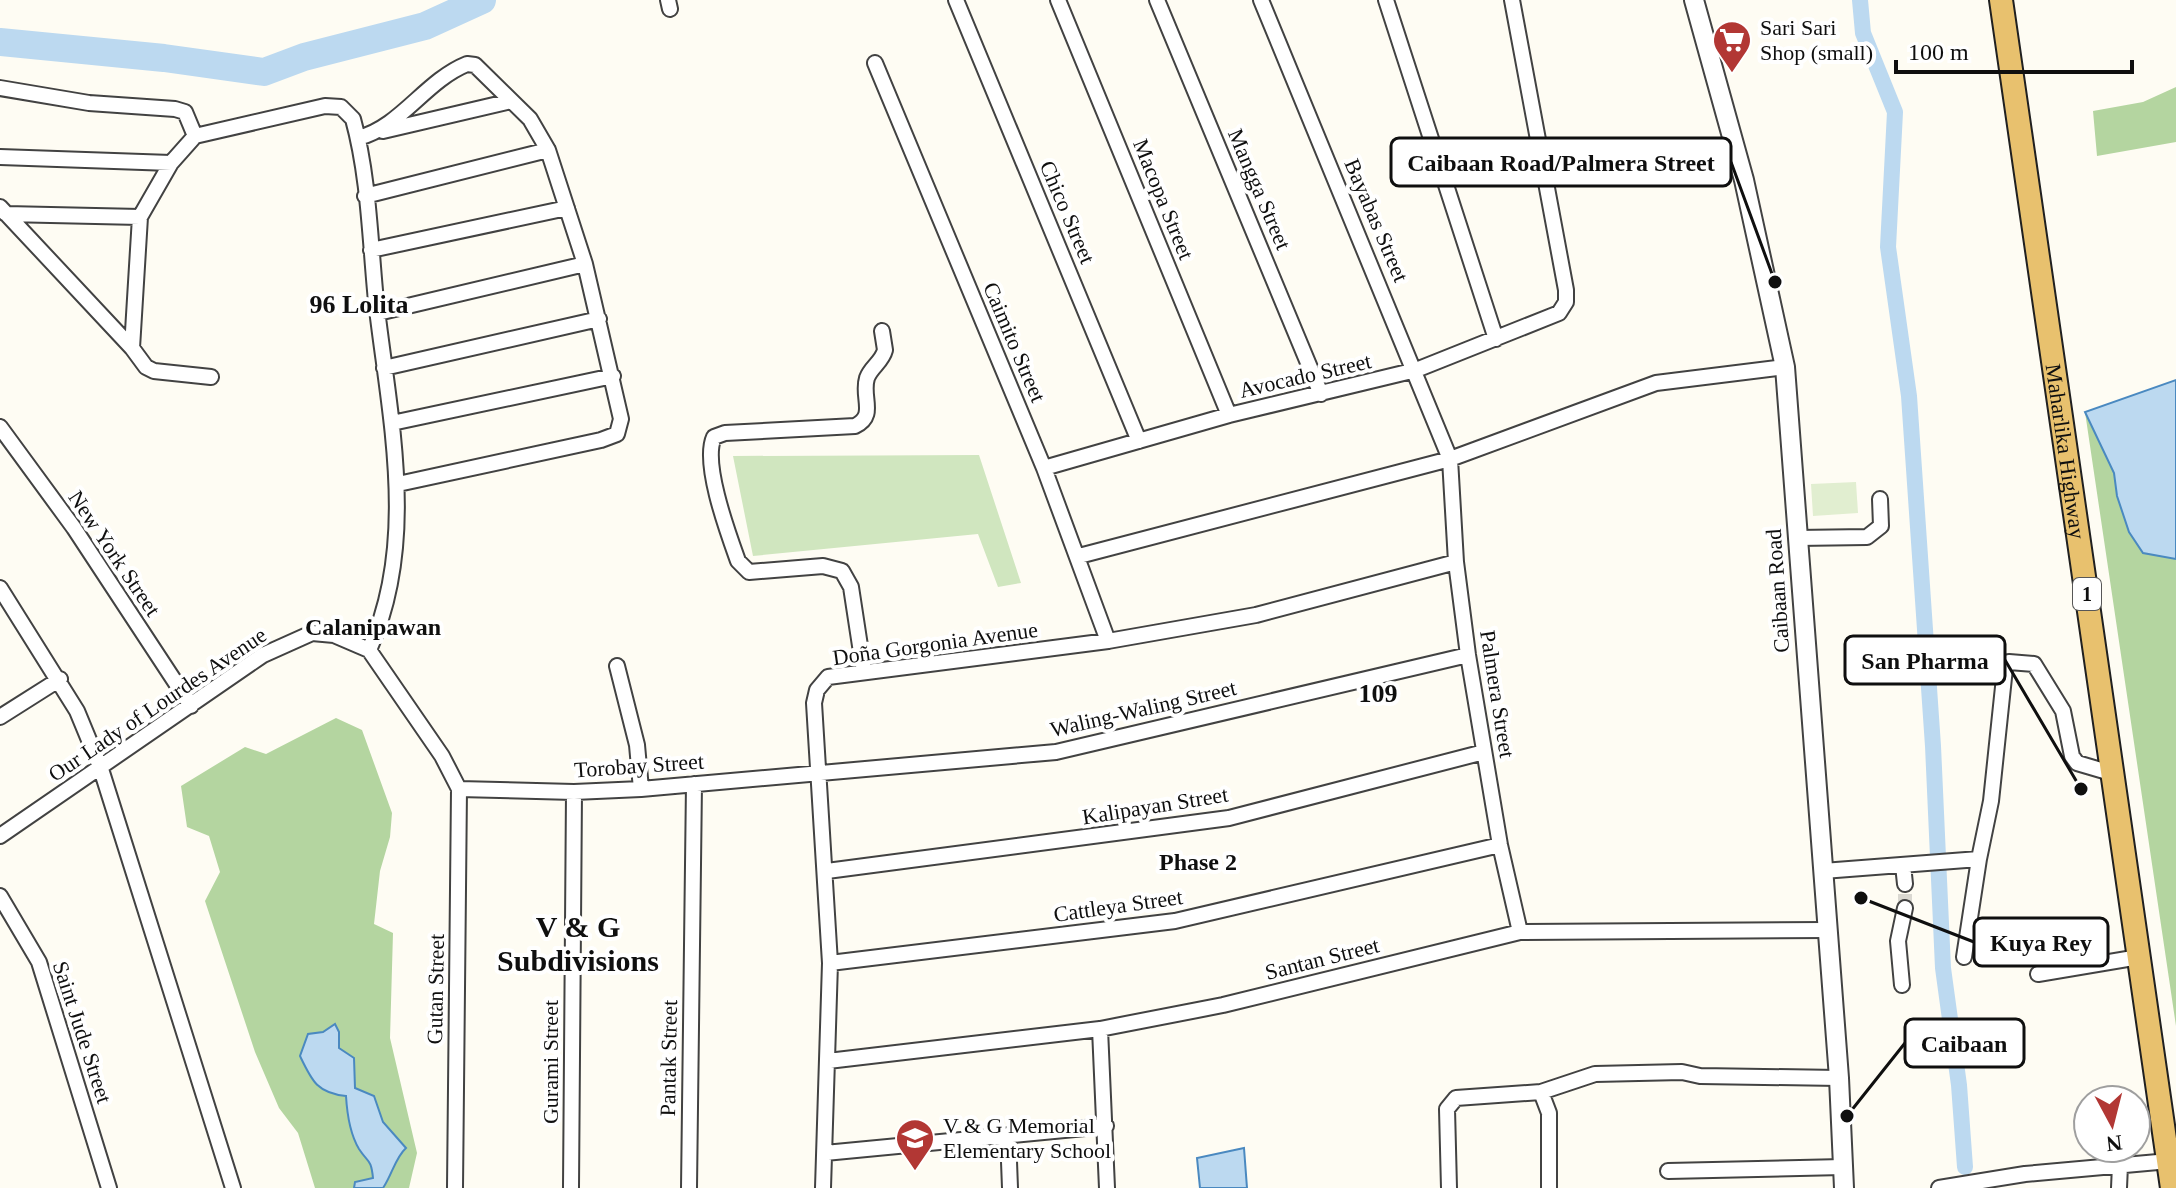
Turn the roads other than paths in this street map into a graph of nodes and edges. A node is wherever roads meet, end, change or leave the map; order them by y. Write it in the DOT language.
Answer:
graph roads {
  1 [pos="956,0"];
  2 [pos="1058,0"];
  3 [pos="1157,0"];
  4 [pos="1261,0"];
  5 [pos="1386,0"];
  6 [pos="1512,0"];
  7 [pos="1694,0"];
  8 [pos="2001,0"];
  9 [pos="875,63"];
  10 [pos="0,88"];
  11 [pos="511,101"];
  12 [pos="380,132"];
  13 [pos="195,136"];
  14 [pos="358,138"];
  15 [pos="548,150"];
  16 [pos="0,157"];
  17 [pos="171,163"];
  18 [pos="365,196"];
  19 [pos="567,208"];
  20 [pos="3,211"];
  21 [pos="140,217"];
  22 [pos="371,250"];
  23 [pos="585,264"];
  24 [pos="378,313"];
  25 [pos="599,319"];
  26 [pos="882,331"];
  27 [pos="1496,339"];
  28 [pos="132,348"];
  29 [pos="1785,367"];
  30 [pos="384,368"];
  31 [pos="1416,370"];
  32 [pos="613,376"];
  33 [pos="211,377"];
  34 [pos="1321,394"];
  35 [pos="1229,415"];
  36 [pos="392,423"];
  37 [pos="0,427"];
  38 [pos="1139,441"];
  39 [pos="1450,459"];
  40 [pos="1044,468"];
  41 [pos="398,484"];
  42 [pos="1880,499"];
  43 [pos="1797,538"];
  44 [pos="1079,556"];
  45 [pos="1456,562"];
  46 [pos="0,588"];
  47 [pos="1108,641"];
  48 [pos="369,650"];
  49 [pos="1468,655"];
  50 [pos="617,666"];
  51 [pos="864,672"];
  52 [pos="60,679"];
  53 [pos="191,706"];
  54 [pos="0,717"];
  55 [pos="1484,752"];
  56 [pos="101,769"];
  57 [pos="821,772"];
  58 [pos="2111,773"];
  59 [pos="694,784"];
  60 [pos="459,789"];
  61 [pos="641,789"];
  62 [pos="574,792"];
  63 [pos="0,836"];
  64 [pos="1500,845"];
  65 [pos="1979,859"];
  66 [pos="1903,865"];
  67 [pos="827,871"];
  68 [pos="1823,871"];
  69 [pos="1905,884"];
  70 [pos="0,896"];
  71 [pos="1905,908"];
  72 [pos="1827,930"];
  73 [pos="1520,932"];
  74 [pos="1964,957"];
  75 [pos="2139,957"];
  76 [pos="830,963"];
  77 [pos="2038,974"];
  78 [pos="1902,985"];
  79 [pos="1100,1029"];
  80 [pos="828,1061"];
  81 [pos="1839,1078"];
  82 [pos="1541,1092"];
  83 [pos="2168,1099"];
  84 [pos="1106,1126"];
  85 [pos="1008,1135"];
  86 [pos="825,1153"];
  87 [pos="2120,1165"];
  88 [pos="1843,1167"];
  89 [pos="1668,1171"];
  90 [pos="2172,1177"];
  91 [pos="109,1188"];
  92 [pos="233,1188"];
  93 [pos="455,1188"];
  94 [pos="571,1188"];
  95 [pos="689,1188"];
  96 [pos="823,1188"];
  97 [pos="1010,1188"];
  98 [pos="1107,1188"];
  99 [pos="1449,1188"];
  100 [pos="1549,1188"];
  101 [pos="1844,1188"];
  102 [pos="1939,1188"];
  103 [pos="2119,1188"];
  1 -- 38 [label="street, Chico Street"];
  2 -- 35 [label="street, Macopa Street"];
  3 -- 34 [label="street, Mangga Street"];
  4 -- 31 [label="street, Bayabas Street"];
  5 -- 27 [label="street"];
  6 -- 27 [label="street, Avocado Street"];
  7 -- 29 [label="street, Caibaan Road"];
  8 -- 58 [label="highway, Maharlika Highway / 1"];
  9 -- 40 [label="street, Caimito Street"];
  10 -- 13 [label="street"];
  11 -- 12 [label="street"];
  11 -- 12 [label="street"];
  11 -- 15 [label="street"];
  12 -- 14 [label="street"];
  13 -- 14 [label="street"];
  13 -- 17 [label="street"];
  14 -- 18 [label="street"];
  15 -- 18 [label="street"];
  15 -- 19 [label="street"];
  16 -- 17 [label="street"];
  17 -- 21 [label="street"];
  18 -- 22 [label="street"];
  19 -- 22 [label="street"];
  19 -- 23 [label="street"];
  20 -- 21 [label="street"];
  20 -- 28 [label="street"];
  21 -- 28 [label="street"];
  22 -- 24 [label="street"];
  23 -- 24 [label="street"];
  23 -- 25 [label="street"];
  24 -- 30 [label="street"];
  25 -- 30 [label="street"];
  25 -- 32 [label="street"];
  26 -- 51 [label="street"];
  27 -- 31 [label="street, Avocado Street"];
  28 -- 33 [label="street"];
  29 -- 39 [label="street"];
  29 -- 43 [label="street, Caibaan Road"];
  30 -- 36 [label="street"];
  31 -- 34 [label="street, Avocado Street"];
  31 -- 39 [label="street, Bayabas Street"];
  32 -- 36 [label="street"];
  32 -- 41 [label="street"];
  34 -- 35 [label="street, Avocado Street"];
  35 -- 38 [label="street, Avocado Street"];
  36 -- 41 [label="street"];
  37 -- 53 [label="street, New York Street"];
  38 -- 40 [label="street, Avocado Street"];
  39 -- 44 [label="street"];
  39 -- 45 [label="street, Palmera Street"];
  40 -- 44 [label="street, Caimito Street"];
  41 -- 48 [label="street"];
  42 -- 43 [label="street"];
  43 -- 68 [label="street, Caibaan Road"];
  44 -- 47 [label="street, Caimito Street"];
  45 -- 47 [label="street, Doña Gorgonia Avenue"];
  45 -- 49 [label="street, Palmera Street"];
  46 -- 52 [label="street"];
  47 -- 51 [label="street, Doña Gorgonia Avenue"];
  48 -- 53 [label="street, Our Lady of Lourdes Avenue"];
  48 -- 60 [label="street"];
  49 -- 55 [label="street, Palmera Street"];
  49 -- 57 [label="street, Waling-Waling Street"];
  50 -- 61 [label="street"];
  51 -- 57 [label="street, Doña Gorgonia Avenue"];
  52 -- 54 [label="street"];
  52 -- 56 [label="street"];
  53 -- 56 [label="street, Our Lady of Lourdes Avenue"];
  55 -- 64 [label="street, Palmera Street"];
  55 -- 67 [label="street, Kalipayan Street"];
  56 -- 63 [label="street, Our Lady of Lourdes Avenue"];
  56 -- 92 [label="street"];
  57 -- 59 [label="street, Torobay Street"];
  57 -- 67 [label="street, Doña Gorgonia Avenue"];
  58 -- 65 [label="street"];
  58 -- 75 [label="highway, Maharlika Highway / 1"];
  59 -- 61 [label="street, Torobay Street"];
  59 -- 95 [label="street, Pantak Street"];
  60 -- 62 [label="street, Torobay Street"];
  60 -- 93 [label="street, Gutan Street"];
  61 -- 62 [label="street, Torobay Street"];
  62 -- 94 [label="street, Gurami Street"];
  64 -- 73 [label="street, Palmera Street"];
  64 -- 76 [label="street, Cattleya Street"];
  65 -- 66 [label="street"];
  65 -- 74 [label="street"];
  66 -- 68 [label="street"];
  66 -- 69 [label="street"];
  67 -- 76 [label="street, Doña Gorgonia Avenue"];
  68 -- 72 [label="street, Caibaan Road"];
  70 -- 91 [label="street, Saint Jude Street"];
  71 -- 78 [label="street"];
  72 -- 73 [label="street, Santan Street"];
  72 -- 81 [label="street, Caibaan Road"];
  73 -- 79 [label="street, Santan Street"];
  75 -- 77 [label="street"];
  75 -- 83 [label="highway, Maharlika Highway / 1"];
  76 -- 80 [label="street, Doña Gorgonia Avenue"];
  79 -- 80 [label="street, Santan Street"];
  79 -- 84 [label="street"];
  80 -- 86 [label="street, Doña Gorgonia Avenue"];
  81 -- 82 [label="street"];
  81 -- 88 [label="street, Caibaan Road"];
  82 -- 99 [label="street"];
  82 -- 100 [label="street"];
  83 -- 90 [label="highway, Maharlika Highway / 1"];
  84 -- 85 [label="street"];
  84 -- 98 [label="street"];
  85 -- 86 [label="street"];
  85 -- 97 [label="street"];
  86 -- 96 [label="street, Doña Gorgonia Avenue"];
  87 -- 90 [label="street"];
  87 -- 102 [label="street"];
  87 -- 103 [label="street"];
  88 -- 89 [label="street"];
  88 -- 101 [label="street, Caibaan Road"];
}
